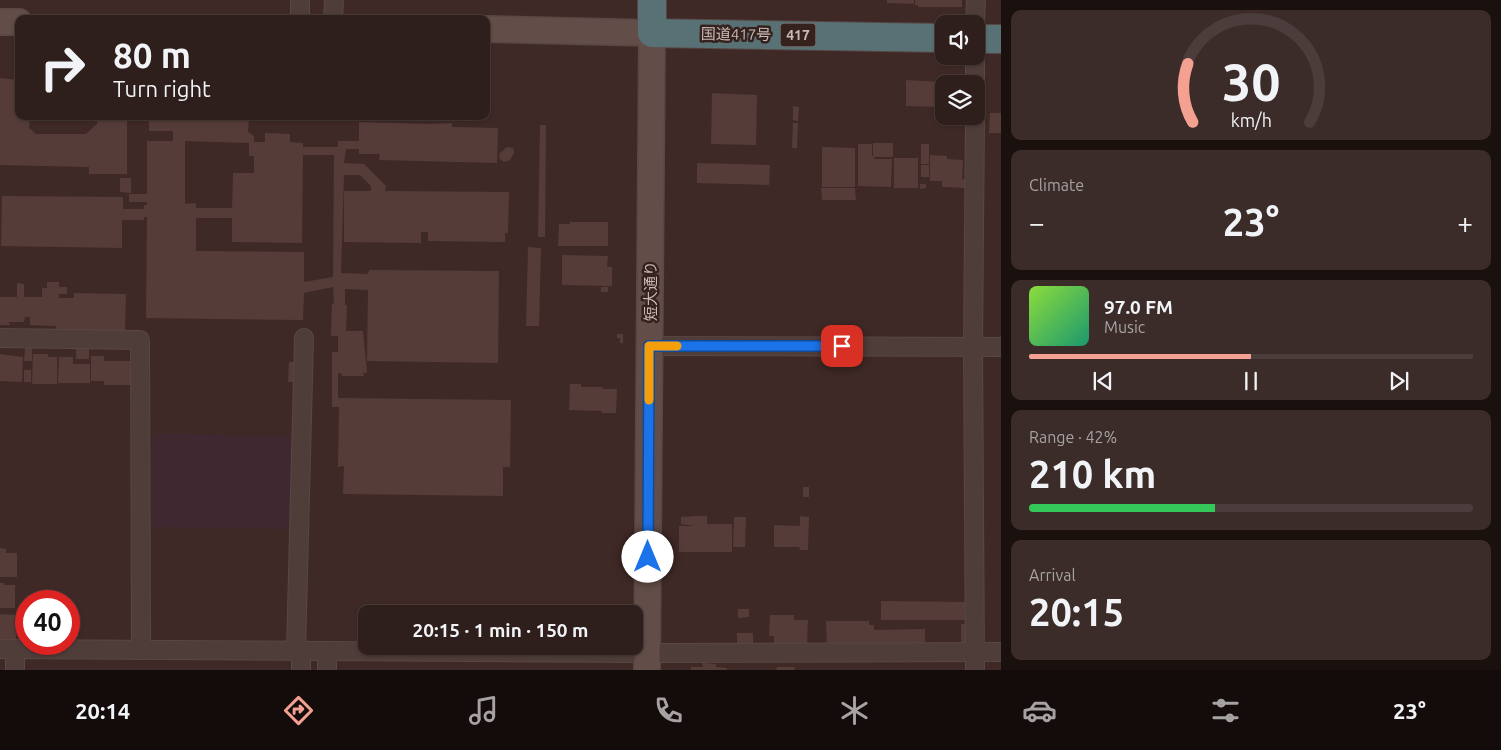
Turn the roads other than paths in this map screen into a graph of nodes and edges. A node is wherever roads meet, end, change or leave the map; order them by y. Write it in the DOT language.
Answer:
graph roads {
  1 [pos="300,0"];
  2 [pos="334,0"];
  3 [pos="652,0"];
  4 [pos="976,0"];
  5 [pos="300,15"];
  6 [pos="333,15"];
  7 [pos="975,15"];
  8 [pos="0,22"];
  9 [pos="15,22"];
  10 [pos="490,29"];
  11 [pos="652,33"];
  12 [pos="935,38"];
  13 [pos="985,39"];
  14 [pos="1001,39"];
  15 [pos="975,125"];
  16 [pos="0,338"];
  17 [pos="304,338"];
  18 [pos="649,346"];
  19 [pos="973,347"];
  20 [pos="1001,347"];
  21 [pos="8,649"];
  22 [pos="141,650"];
  23 [pos="310,651"];
  24 [pos="1001,652"];
  25 [pos="975,661"];
  26 [pos="647,662"];
  27 [pos="15,670"];
  28 [pos="301,670"];
  29 [pos="327,670"];
  1 -- 5 [label="street"];
  2 -- 6 [label="street"];
  3 -- 11 [label="highway"];
  4 -- 7 [label="street"];
  8 -- 9 [label="street"];
  10 -- 11 [label="street"];
  11 -- 12 [label="highway, 国道417号 / 417"];
  11 -- 18 [label="street, 短大通り"];
  13 -- 14 [label="highway"];
  15 -- 19 [label="street"];
  16 -- 22 [label="street"];
  17 -- 23 [label="street"];
  18 -- 19 [label="street"];
  18 -- 26 [label="street, 短大通り"];
  19 -- 20 [label="street"];
  19 -- 25 [label="street"];
  21 -- 22 [label="street"];
  21 -- 27 [label="street"];
  22 -- 23 [label="street"];
  23 -- 26 [label="street"];
  23 -- 28 [label="street"];
  23 -- 29 [label="street"];
  24 -- 25 [label="street"];
  25 -- 26 [label="street"];
}
